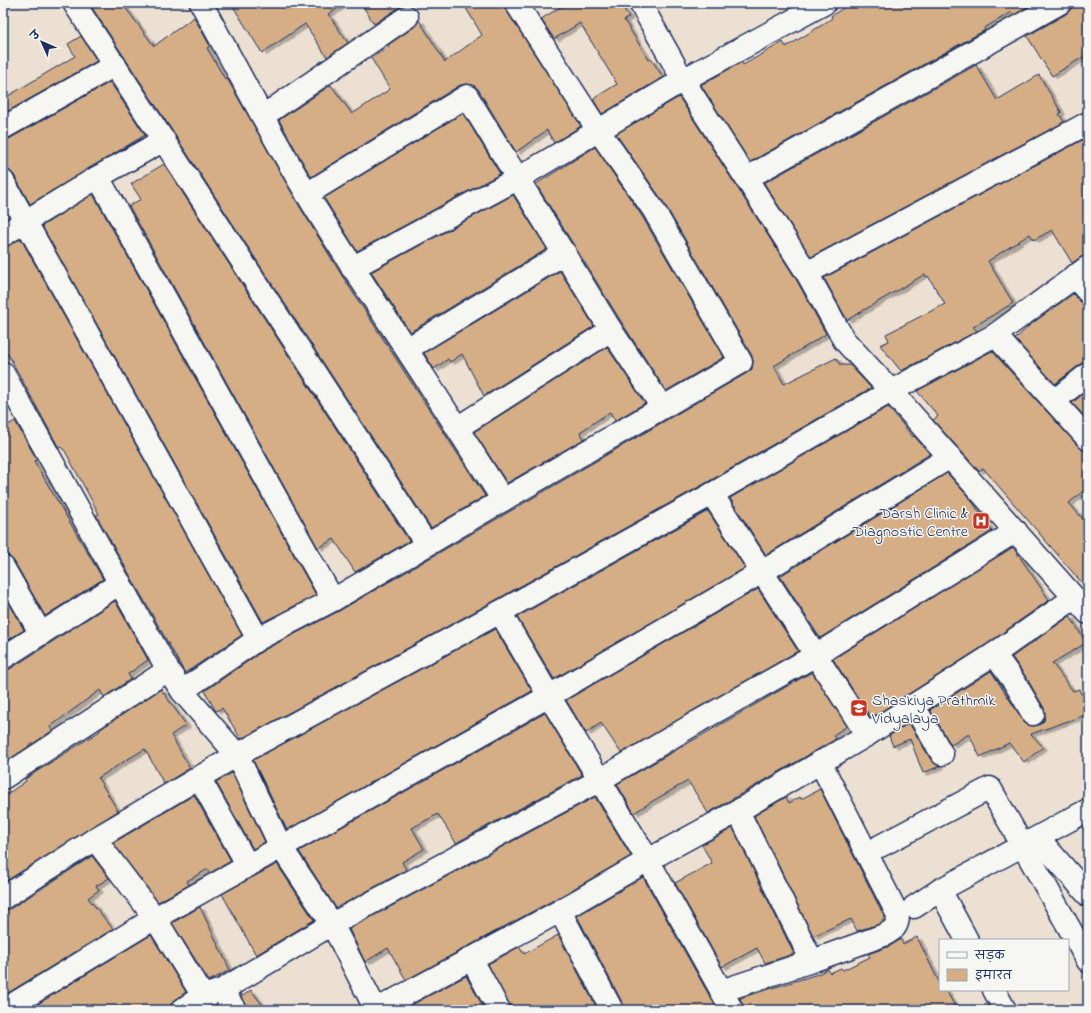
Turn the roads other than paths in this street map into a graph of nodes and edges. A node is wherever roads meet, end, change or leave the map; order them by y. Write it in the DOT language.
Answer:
graph roads {
  1 [pos="74,3"];
  2 [pos="201,3"];
  3 [pos="516,3"];
  4 [pos="640,3"];
  5 [pos="1060,3"];
  6 [pos="814,6"];
  7 [pos="407,16"];
  8 [pos="114,65"];
  9 [pos="684,80"];
  10 [pos="263,116"];
  11 [pos="1088,123"];
  12 [pos="3,128"];
  13 [pos="598,130"];
  14 [pos="164,140"];
  15 [pos="98,177"];
  16 [pos="747,178"];
  17 [pos="517,179"];
  18 [pos="3,181"];
  19 [pos="307,194"];
  20 [pos="25,221"];
  21 [pos="3,235"];
  22 [pos="565,253"];
  23 [pos="352,268"];
  24 [pos="807,273"];
  25 [pos="1083,278"];
  26 [pos="611,330"];
  27 [pos="995,335"];
  28 [pos="407,349"];
  29 [pos="3,373"];
  30 [pos="1088,374"];
  31 [pos="891,391"];
  32 [pos="1054,401"];
  33 [pos="662,407"];
  34 [pos="457,428"];
  35 [pos="1088,439"];
  36 [pos="950,458"];
  37 [pos="712,494"];
  38 [pos="503,500"];
  39 [pos="1016,531"];
  40 [pos="427,545"];
  41 [pos="3,567"];
  42 [pos="762,572"];
  43 [pos="120,583"];
  44 [pos="333,600"];
  45 [pos="1081,606"];
  46 [pos="500,612"];
  47 [pos="40,634"];
  48 [pos="258,639"];
  49 [pos="994,654"];
  50 [pos="816,655"];
  51 [pos="3,658"];
  52 [pos="168,670"];
  53 [pos="182,691"];
  54 [pos="549,696"];
  55 [pos="913,705"];
  56 [pos="1033,714"];
  57 [pos="867,735"];
  58 [pos="237,754"];
  59 [pos="942,754"];
  60 [pos="820,762"];
  61 [pos="199,777"];
  62 [pos="3,778"];
  63 [pos="600,780"];
  64 [pos="1088,810"];
  65 [pos="738,811"];
  66 [pos="95,839"];
  67 [pos="1030,842"];
  68 [pos="880,846"];
  69 [pos="282,847"];
  70 [pos="648,860"];
  71 [pos="248,866"];
  72 [pos="940,890"];
  73 [pos="1088,895"];
  74 [pos="3,898"];
  75 [pos="914,907"];
  76 [pos="560,911"];
  77 [pos="155,918"];
  78 [pos="332,924"];
  79 [pos="966,939"];
  80 [pos="471,958"];
  81 [pos="812,961"];
  82 [pos="1088,961"];
  83 [pos="721,991"];
  84 [pos="995,991"];
  85 [pos="212,993"];
  86 [pos="4,1010"];
  87 [pos="182,1010"];
  88 [pos="235,1010"];
  89 [pos="376,1010"];
  90 [pos="499,1010"];
  91 [pos="612,1010"];
  92 [pos="732,1010"];
  93 [pos="1005,1010"];
  1 -- 8 [label="street"];
  2 -- 10 [label="street"];
  3 -- 13 [label="street"];
  4 -- 9 [label="street"];
  5 -- 16 [label="street"];
  6 -- 9 [label="street"];
  7 -- 10 [label="street"];
  8 -- 12 [label="street"];
  8 -- 14 [label="street"];
  9 -- 13 [label="street"];
  9 -- 16 [label="street"];
  10 -- 19 [label="street"];
  11 -- 24 [label="street"];
  13 -- 17 [label="street"];
  13 -- 33 [label="street"];
  14 -- 15 [label="street"];
  14 -- 40 [label="street"];
  15 -- 20 [label="street"];
  15 -- 44 [label="street"];
  16 -- 24 [label="street"];
  17 -- 19 [label="street"];
  17 -- 22 [label="street"];
  17 -- 23 [label="street"];
  18 -- 20 [label="street"];
  19 -- 23 [label="street"];
  20 -- 21 [label="street"];
  20 -- 48 [label="street"];
  22 -- 26 [label="street"];
  22 -- 28 [label="street"];
  23 -- 28 [label="street"];
  24 -- 31 [label="street"];
  25 -- 27 [label="street"];
  26 -- 33 [label="street"];
  26 -- 34 [label="street"];
  27 -- 31 [label="street"];
  27 -- 32 [label="street"];
  28 -- 34 [label="street"];
  29 -- 43 [label="street"];
  30 -- 32 [label="street"];
  31 -- 36 [label="street"];
  31 -- 37 [label="street"];
  32 -- 35 [label="street"];
  33 -- 38 [label="street"];
  34 -- 38 [label="street"];
  36 -- 39 [label="street"];
  36 -- 42 [label="street"];
  37 -- 42 [label="street"];
  37 -- 46 [label="street"];
  38 -- 40 [label="street"];
  39 -- 45 [label="street"];
  39 -- 50 [label="street"];
  40 -- 44 [label="street"];
  41 -- 47 [label="street"];
  42 -- 50 [label="street"];
  42 -- 54 [label="street"];
  43 -- 47 [label="street"];
  43 -- 52 [label="street"];
  44 -- 48 [label="street"];
  45 -- 49 [label="street"];
  46 -- 54 [label="street"];
  46 -- 58 [label="street"];
  47 -- 51 [label="street"];
  48 -- 53 [label="street"];
  49 -- 55 [label="street"];
  49 -- 56 [label="street"];
  50 -- 57 [label="street"];
  50 -- 63 [label="street"];
  52 -- 53 [label="street"];
  52 -- 62 [label="street"];
  53 -- 58 [label="street"];
  54 -- 63 [label="street"];
  54 -- 69 [label="street"];
  55 -- 57 [label="street"];
  55 -- 59 [label="street"];
  57 -- 60 [label="street"];
  58 -- 61 [label="street"];
  58 -- 69 [label="street"];
  60 -- 65 [label="street"];
  60 -- 81 [label="street"];
  61 -- 66 [label="street"];
  61 -- 71 [label="street"];
  63 -- 70 [label="street"];
  63 -- 78 [label="street"];
  64 -- 67 [label="street"];
  65 -- 70 [label="street"];
  65 -- 81 [label="street"];
  66 -- 74 [label="street"];
  66 -- 77 [label="street"];
  67 -- 68 [label="street"];
  67 -- 72 [label="street"];
  67 -- 73 [label="street"];
  67 -- 82 [label="street"];
  69 -- 71 [label="street"];
  69 -- 78 [label="street"];
  70 -- 76 [label="street"];
  70 -- 83 [label="street"];
  71 -- 77 [label="street"];
  72 -- 75 [label="street"];
  72 -- 79 [label="street"];
  76 -- 80 [label="street"];
  76 -- 91 [label="street"];
  77 -- 85 [label="street"];
  77 -- 86 [label="street"];
  78 -- 85 [label="street"];
  78 -- 89 [label="street"];
  80 -- 89 [label="street"];
  80 -- 90 [label="street"];
  81 -- 83 [label="street"];
  83 -- 92 [label="street"];
  84 -- 93 [label="street"];
  85 -- 87 [label="street"];
  85 -- 88 [label="street"];
}
